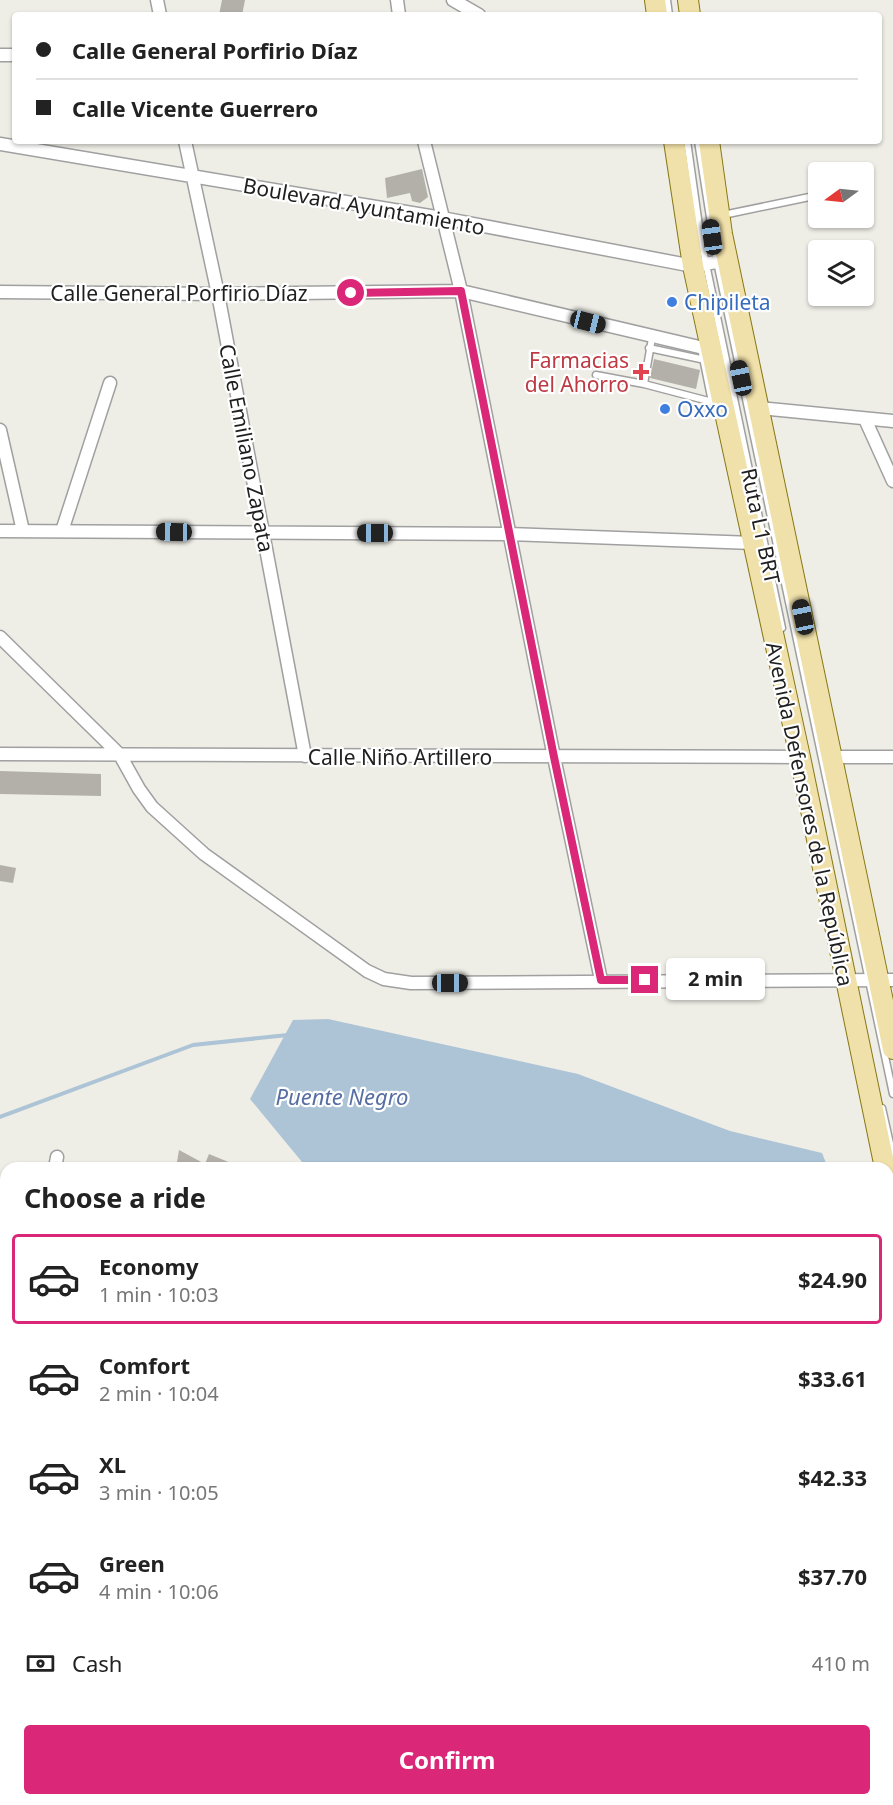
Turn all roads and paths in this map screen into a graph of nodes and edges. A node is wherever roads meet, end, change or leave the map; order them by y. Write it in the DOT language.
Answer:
graph roads {
  1 [pos="457,1"];
  2 [pos="474,12"];
  3 [pos="0,144"];
  4 [pos="187,144"];
  5 [pos="425,144"];
  6 [pos="675,144"];
  7 [pos="688,144"];
  8 [pos="698,144"];
  9 [pos="709,144"];
  10 [pos="193,176"];
  11 [pos="808,197"];
  12 [pos="719,216"];
  13 [pos="442,218"];
  14 [pos="711,263"];
  15 [pos="461,291"];
  16 [pos="0,292"];
  17 [pos="218,294"];
  18 [pos="651,343"];
  19 [pos="707,355"];
  20 [pos="596,375"];
  21 [pos="110,383"];
  22 [pos="644,384"];
  23 [pos="718,403"];
  24 [pos="759,408"];
  25 [pos="865,419"];
  26 [pos="893,421"];
  27 [pos="0,430"];
  28 [pos="893,482"];
  29 [pos="0,531"];
  30 [pos="23,531"];
  31 [pos="62,531"];
  32 [pos="263,533"];
  33 [pos="508,534"];
  34 [pos="753,543"];
  35 [pos="0,637"];
  36 [pos="784,640"];
  37 [pos="0,754"];
  38 [pos="120,755"];
  39 [pos="305,756"];
  40 [pos="554,757"];
  41 [pos="800,757"];
  42 [pos="832,757"];
  43 [pos="893,757"];
  44 [pos="601,980"];
  45 [pos="864,980"];
  46 [pos="893,1049"];
  47 [pos="893,1094"];
  48 [pos="881,1102"];
  49 [pos="893,1157"];
  50 [pos="884,1162"];
  1 -- 2 [label="street"];
  3 -- 10 [label="street, Boulevard Ayuntamiento"];
  4 -- 10 [label="street, Calle Emiliano Zapata"];
  5 -- 13 [label="street"];
  6 -- 14 [label="main road, Avenida Defensores de la República"];
  7 -- 14 [label="lane, Ruta L1 BRT"];
  8 -- 14 [label="lane, Ruta L1 BRT"];
  9 -- 12 [label="main road, Avenida Defensores de la República"];
  10 -- 13 [label="street, Boulevard Ayuntamiento"];
  10 -- 17 [label="street, Calle Emiliano Zapata"];
  11 -- 12 [label="lane"];
  12 -- 14 [label="main road, Avenida Defensores de la República"];
  13 -- 14 [label="street, Boulevard Ayuntamiento"];
  13 -- 15 [label="street"];
  14 -- 19 [label="main road, Avenida Defensores de la República"];
  14 -- 24 [label="main road, Avenida Defensores de la República"];
  14 -- 36 [label="lane, Ruta L1 BRT"];
  14 -- 45 [label="lane, Ruta L1 BRT"];
  15 -- 17 [label="street, Calle General Porfirio Díaz"];
  15 -- 18 [label="street, Calle General Porfirio Díaz"];
  15 -- 33 [label="street"];
  16 -- 17 [label="street, Calle General Porfirio Díaz"];
  17 -- 32 [label="street, Calle Emiliano Zapata"];
  18 -- 19 [label="street, Calle General Porfirio Díaz"];
  18 -- 22 [label="lane"];
  19 -- 23 [label="main road, Avenida Defensores de la República"];
  20 -- 22 [label="lane"];
  21 -- 31 [label="street"];
  22 -- 23 [label="lane"];
  23 -- 34 [label="main road, Avenida Defensores de la República"];
  24 -- 25 [label="street"];
  24 -- 42 [label="main road, Avenida Defensores de la República"];
  25 -- 26 [label="street"];
  25 -- 28 [label="street"];
  27 -- 30 [label="street"];
  29 -- 30 [label="street"];
  30 -- 31 [label="street"];
  31 -- 32 [label="street"];
  32 -- 33 [label="street"];
  32 -- 39 [label="street, Calle Emiliano Zapata"];
  33 -- 34 [label="street"];
  33 -- 40 [label="street"];
  34 -- 41 [label="main road, Avenida Defensores de la República"];
  35 -- 38 [label="street"];
  37 -- 38 [label="street, Calle Niño Artillero"];
  38 -- 39 [label="street, Calle Niño Artillero"];
  38 -- 44 [label="street"];
  39 -- 40 [label="street, Calle Niño Artillero"];
  40 -- 41 [label="street, Calle Niño Artillero"];
  40 -- 44 [label="street"];
  41 -- 45 [label="main road, Avenida Defensores de la República"];
  42 -- 43 [label="street"];
  42 -- 45 [label="main road, Avenida Defensores de la República"];
  44 -- 45 [label="street"];
  45 -- 46 [label="main road, Avenida Defensores de la República"];
  45 -- 47 [label="lane, Ruta L1 BRT"];
  45 -- 50 [label="main road, Avenida Defensores de la República"];
  48 -- 49 [label="lane"];
}
